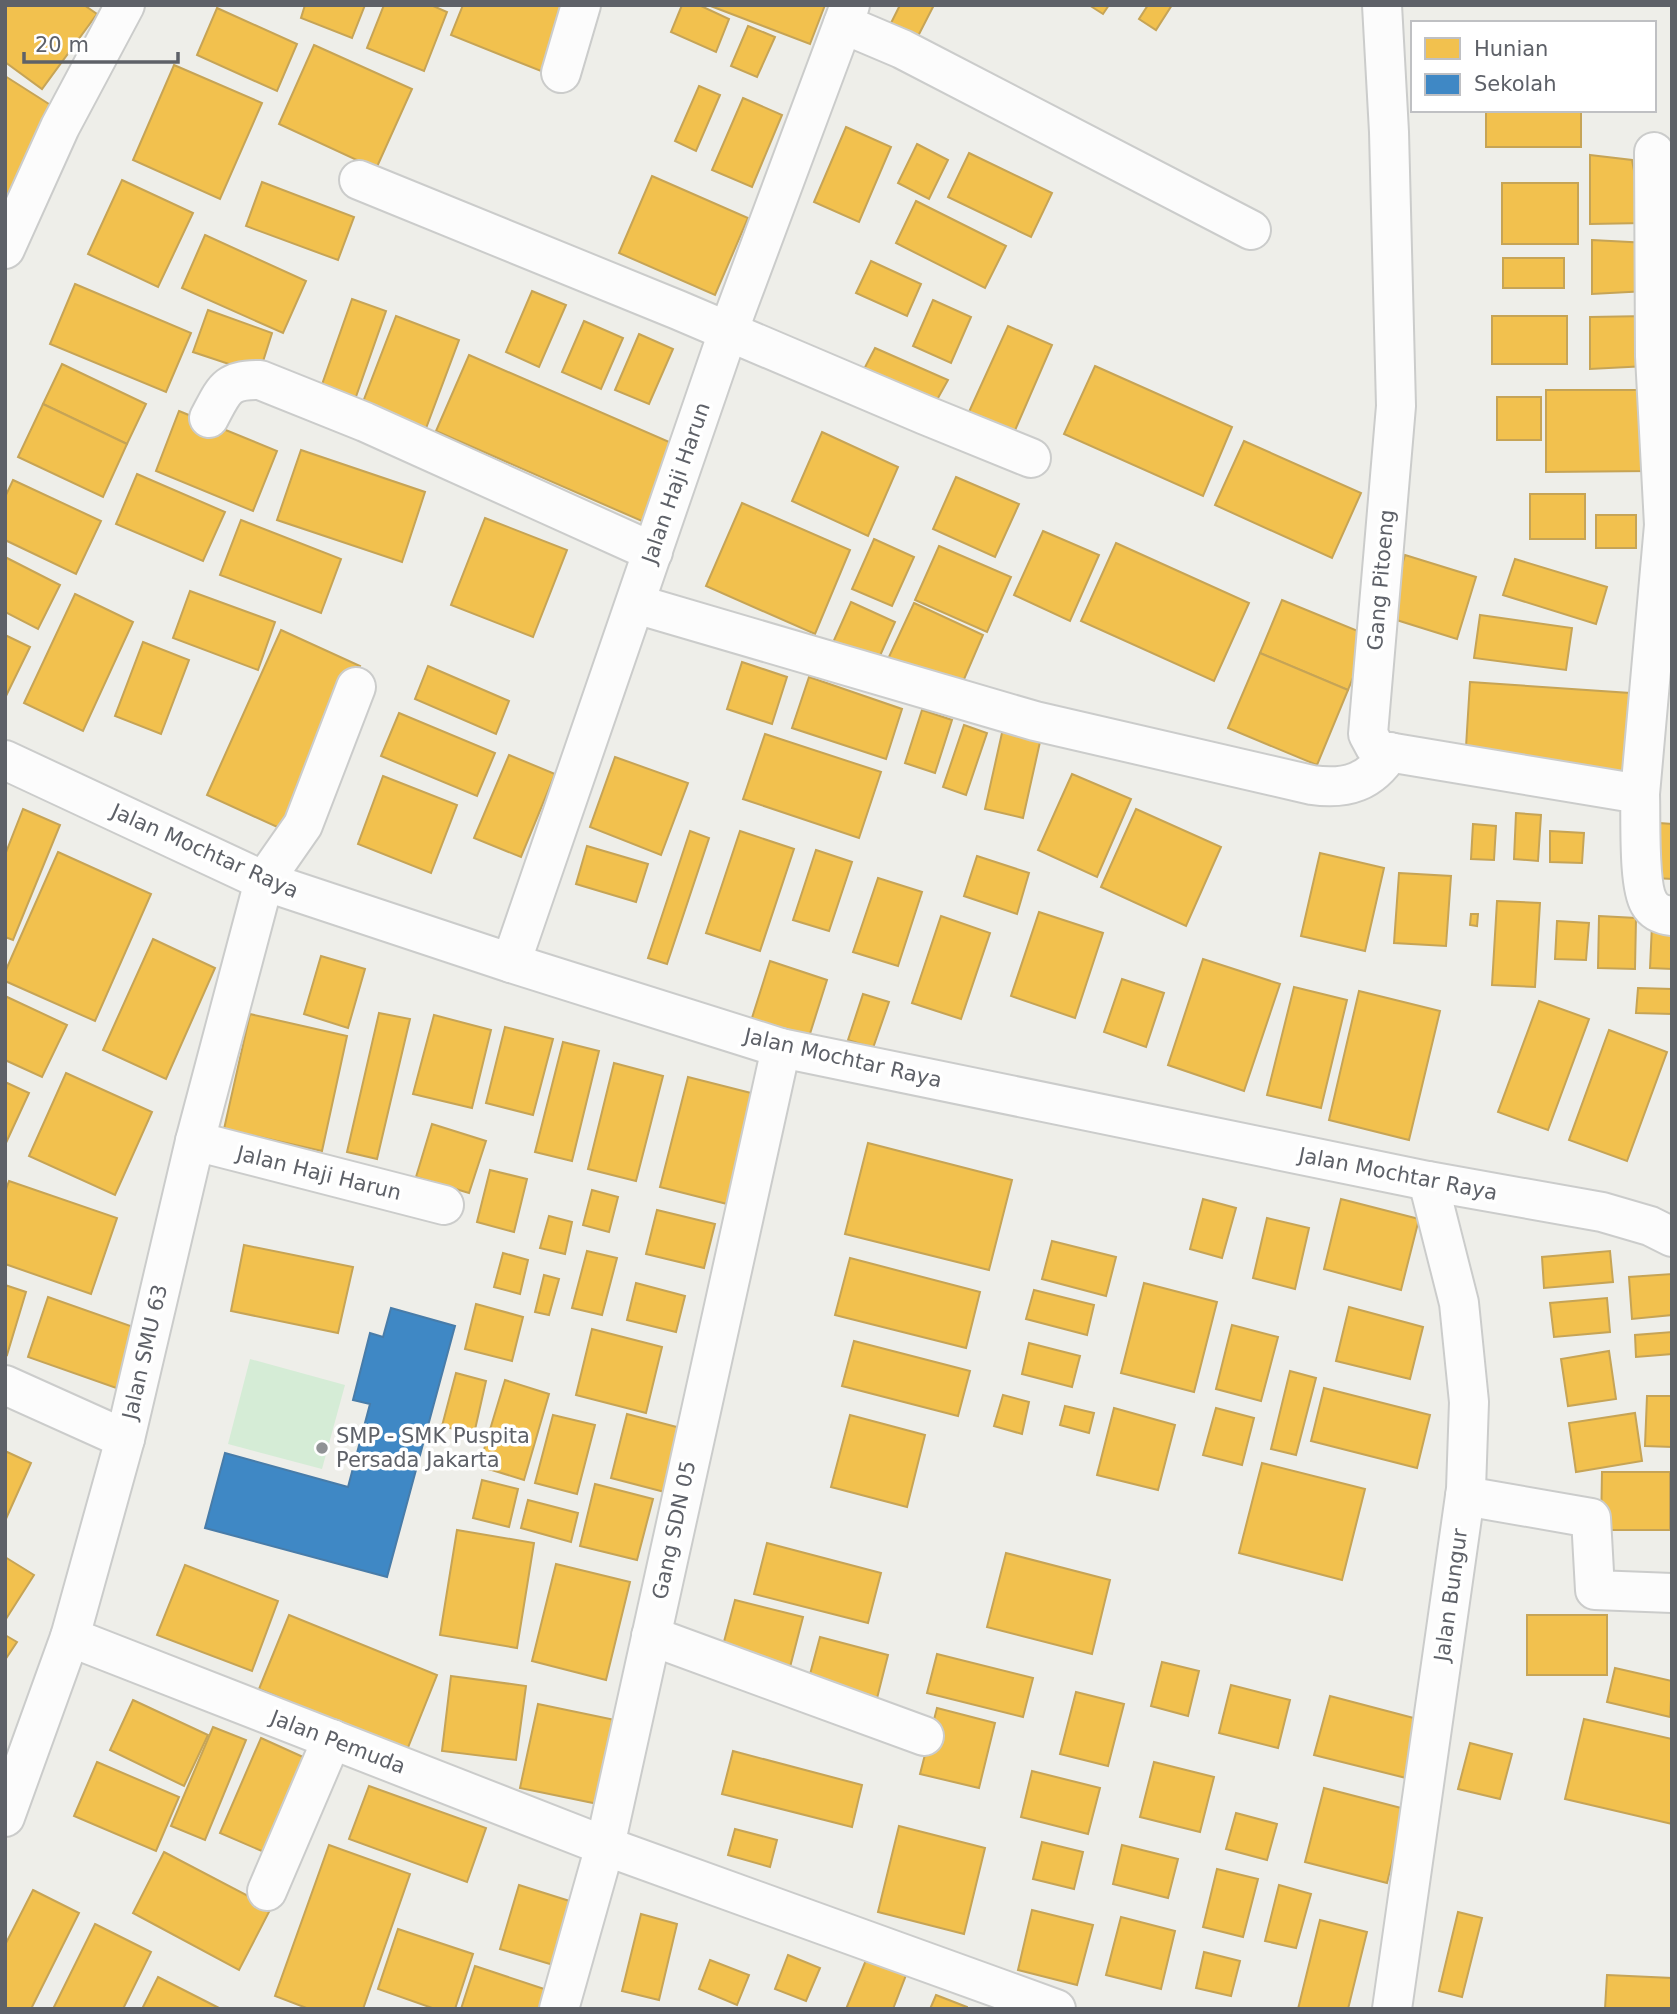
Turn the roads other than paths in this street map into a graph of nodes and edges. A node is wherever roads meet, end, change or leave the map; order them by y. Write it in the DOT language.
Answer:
graph roads {
  1 [pos="125,5"];
  2 [pos="581,5"];
  3 [pos="1382,5"];
  4 [pos="846,15"];
  5 [pos="561,73"];
  6 [pos="1654,152"];
  7 [pos="359,180"];
  8 [pos="1251,230"];
  9 [pos="5,249"];
  10 [pos="728,332"];
  11 [pos="209,418"];
  12 [pos="1031,458"];
  13 [pos="1668,525"];
  14 [pos="653,552"];
  15 [pos="636,604"];
  16 [pos="356,687"];
  17 [pos="1390,752"];
  18 [pos="5,760"];
  19 [pos="1640,794"];
  20 [pos="264,881"];
  21 [pos="1672,916"];
  22 [pos="511,963"];
  23 [pos="780,1048"];
  24 [pos="195,1141"];
  25 [pos="1429,1181"];
  26 [pos="444,1205"];
  27 [pos="1672,1237"];
  28 [pos="5,1385"];
  29 [pos="125,1439"];
  30 [pos="1465,1496"];
  31 [pos="1672,1593"];
  32 [pos="651,1636"];
  33 [pos="70,1637"];
  34 [pos="924,1736"];
  35 [pos="332,1740"];
  36 [pos="5,1817"];
  37 [pos="605,1846"];
  38 [pos="267,1891"];
  39 [pos="559,2009"];
  40 [pos="1056,2009"];
  41 [pos="1392,2009"];
  1 -- 9 [label="street"];
  2 -- 5 [label="street"];
  3 -- 17 [label="street, Gang Pitoeng"];
  4 -- 8 [label="street"];
  4 -- 10 [label="street, Jalan Haji Harun"];
  6 -- 13 [label="street"];
  7 -- 10 [label="street"];
  10 -- 12 [label="street"];
  10 -- 14 [label="street, Jalan Haji Harun"];
  11 -- 14 [label="street"];
  13 -- 19 [label="street"];
  14 -- 15 [label="street, Jalan Haji Harun"];
  15 -- 17 [label="street"];
  15 -- 22 [label="street, Jalan Haji Harun"];
  16 -- 20 [label="street, Jalan SMU 63"];
  17 -- 19 [label="street"];
  18 -- 20 [label="street, Jalan Mochtar Raya"];
  19 -- 21 [label="street"];
  20 -- 22 [label="street, Jalan Mochtar Raya"];
  20 -- 24 [label="street, Jalan SMU 63"];
  22 -- 23 [label="street, Jalan Mochtar Raya"];
  23 -- 25 [label="street, Jalan Mochtar Raya"];
  23 -- 32 [label="street, Gang SDN 05"];
  24 -- 26 [label="street, Jalan Haji Harun"];
  24 -- 29 [label="street, Jalan SMU 63"];
  25 -- 27 [label="street, Jalan Mochtar Raya"];
  25 -- 30 [label="street, Jalan Bungur"];
  28 -- 29 [label="street"];
  29 -- 33 [label="street, Jalan SMU 63"];
  30 -- 31 [label="street"];
  30 -- 41 [label="street, Jalan Bungur"];
  32 -- 34 [label="street"];
  32 -- 37 [label="street, Gang SDN 05"];
  33 -- 35 [label="street, Jalan Pemuda"];
  33 -- 36 [label="street, Jalan SMU 63"];
  35 -- 37 [label="street, Jalan Pemuda"];
  35 -- 38 [label="street"];
  37 -- 39 [label="street, Gang SDN 05"];
  37 -- 40 [label="street, Jalan Pemuda"];
}
